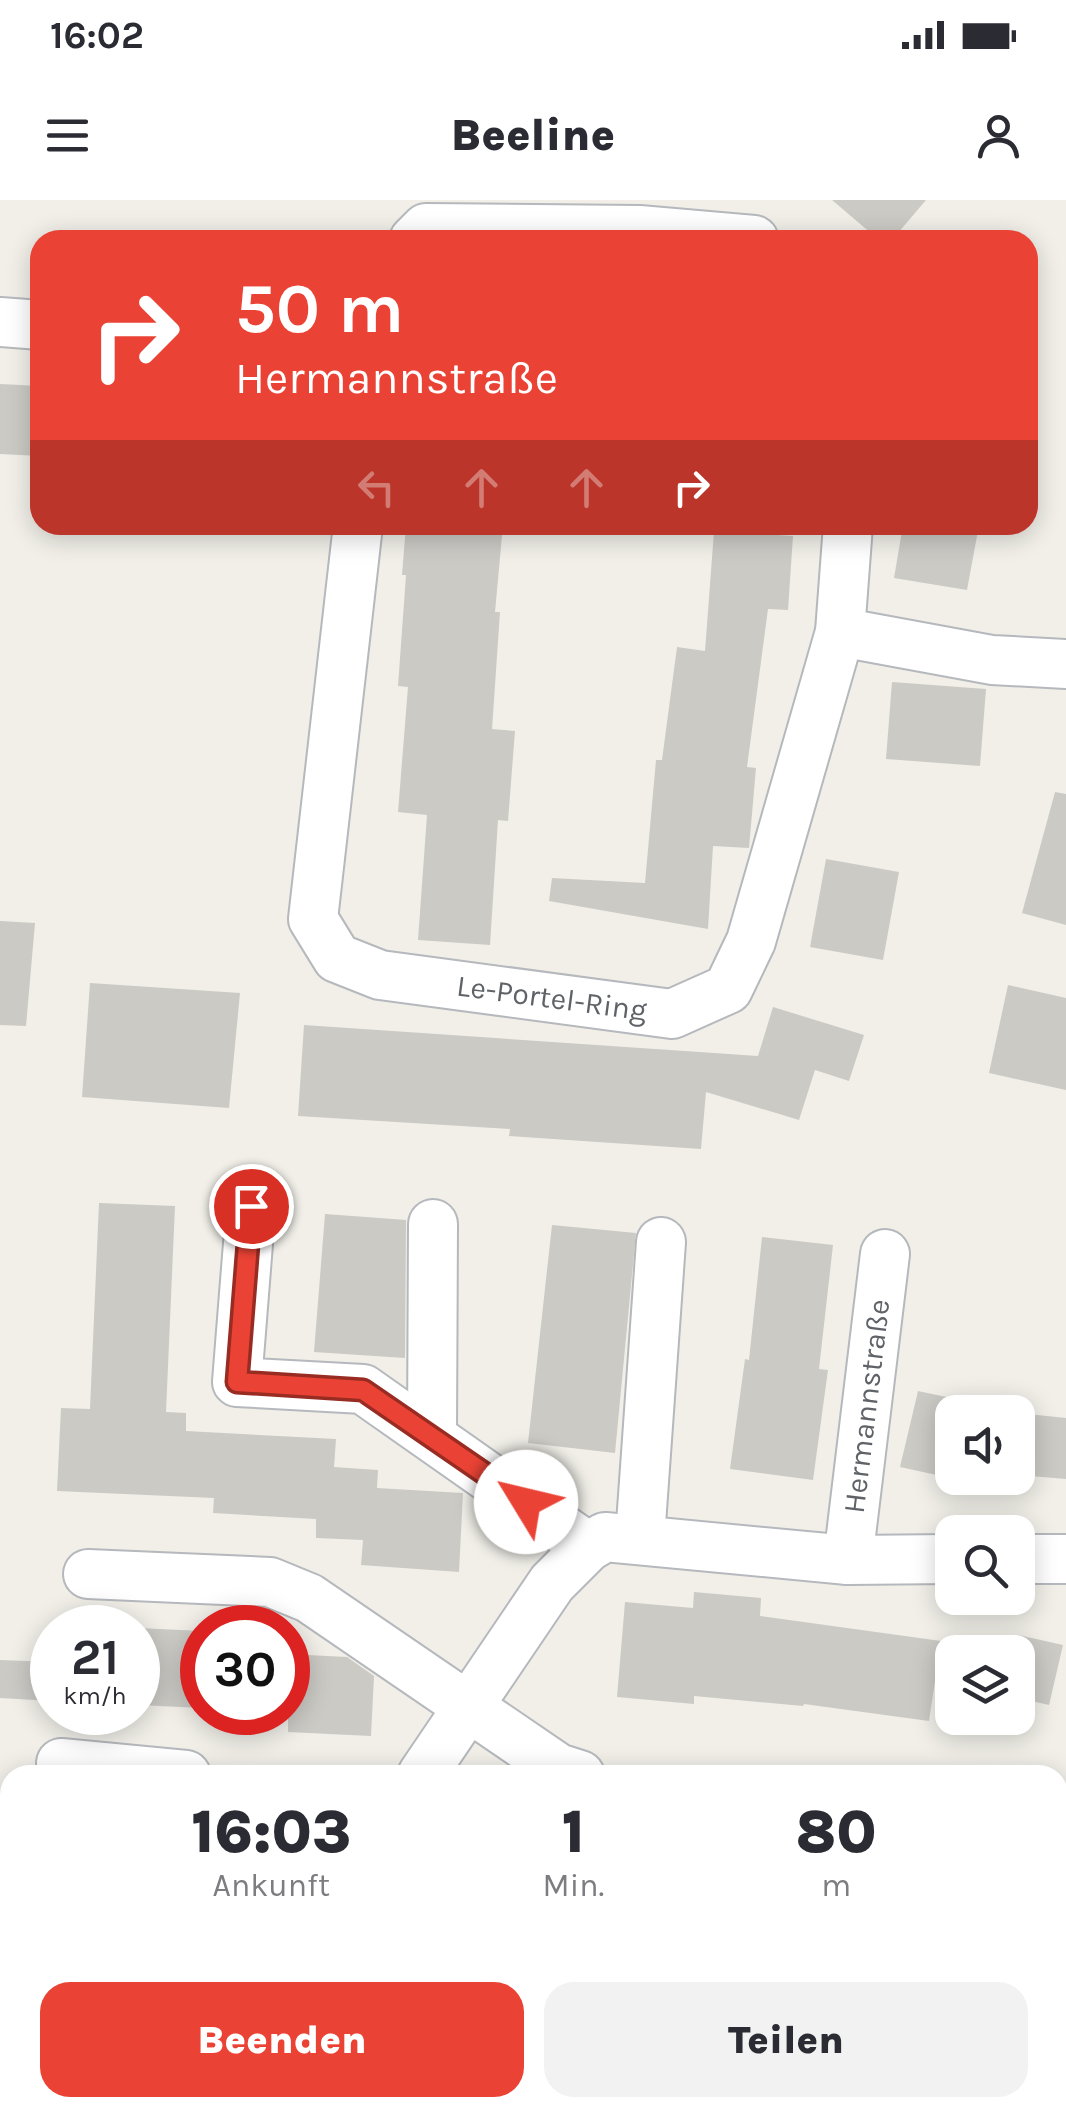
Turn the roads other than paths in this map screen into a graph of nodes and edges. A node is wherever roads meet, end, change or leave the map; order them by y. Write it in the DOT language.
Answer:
graph roads {
  1 [pos="424,230"];
  2 [pos="639,230"];
  3 [pos="0,322"];
  4 [pos="30,324"];
  5 [pos="357,535"];
  6 [pos="847,535"];
  7 [pos="840,632"];
  8 [pos="1066,664"];
  9 [pos="251,1206"];
  10 [pos="433,1224"];
  11 [pos="661,1242"];
  12 [pos="885,1254"];
  13 [pos="432,1435"];
  14 [pos="640,1538"];
  15 [pos="588,1547"];
  16 [pos="1066,1558"];
  17 [pos="935,1559"];
  18 [pos="1035,1559"];
  19 [pos="848,1560"];
  20 [pos="88,1574"];
  21 [pos="467,1706"];
  22 [pos="61,1763"];
  23 [pos="82,1765"];
  24 [pos="429,1765"];
  25 [pos="554,1765"];
  1 -- 2 [label="street"];
  3 -- 4 [label="street"];
  5 -- 7 [label="street, Le-Portel-Ring"];
  6 -- 7 [label="street, Le-Portel-Ring"];
  7 -- 8 [label="street"];
  9 -- 13 [label="street"];
  10 -- 13 [label="street"];
  11 -- 14 [label="street"];
  12 -- 19 [label="street, Hermannstraße"];
  13 -- 15 [label="street"];
  14 -- 15 [label="street, Hermannstraße"];
  14 -- 19 [label="street, Hermannstraße"];
  15 -- 21 [label="street"];
  16 -- 18 [label="street"];
  17 -- 19 [label="street, Hermannstraße"];
  20 -- 21 [label="street"];
  21 -- 24 [label="street"];
  21 -- 25 [label="street"];
  22 -- 23 [label="street"];
}
